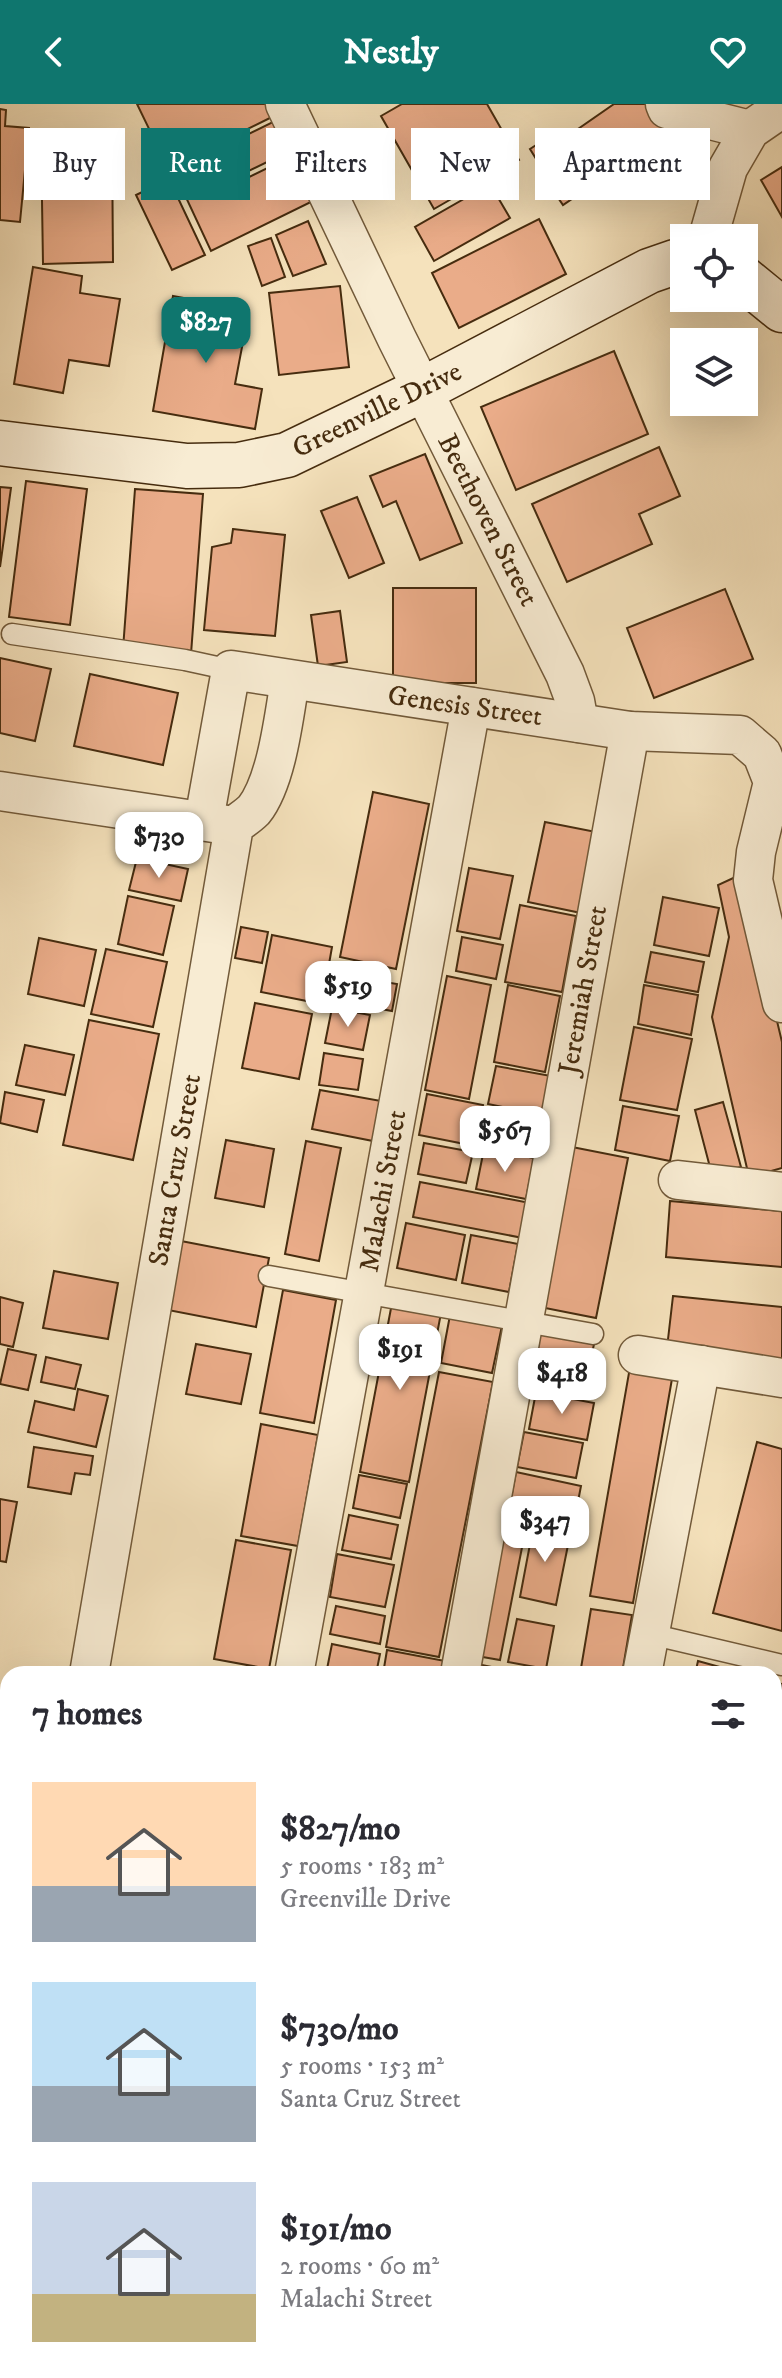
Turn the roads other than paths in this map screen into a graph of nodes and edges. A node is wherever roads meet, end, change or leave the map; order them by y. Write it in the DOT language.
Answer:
graph roads {
  1 [pos="285,104"];
  2 [pos="665,104"];
  3 [pos="782,108"];
  4 [pos="750,130"];
  5 [pos="712,224"];
  6 [pos="670,264"];
  7 [pos="758,290"];
  8 [pos="782,310"];
  9 [pos="422,390"];
  10 [pos="0,443"];
  11 [pos="12,634"];
  12 [pos="231,670"];
  13 [pos="290,680"];
  14 [pos="471,707"];
  15 [pos="579,723"];
  16 [pos="630,731"];
  17 [pos="1,796"];
  18 [pos="219,823"];
  19 [pos="782,1003"];
  20 [pos="678,1180"];
  21 [pos="782,1192"];
  22 [pos="269,1276"];
  23 [pos="365,1293"];
  24 [pos="523,1321"];
  25 [pos="593,1334"];
  26 [pos="638,1355"];
  27 [pos="701,1365"];
  28 [pos="782,1378"];
  29 [pos="650,1634"];
  30 [pos="782,1665"];
  31 [pos="90,1666"];
  32 [pos="295,1666"];
  33 [pos="461,1666"];
  34 [pos="644,1666"];
  1 -- 9 [label="street, Beethoven Street"];
  2 -- 4 [label="street"];
  3 -- 4 [label="street"];
  4 -- 5 [label="street"];
  6 -- 9 [label="street, Greenville Drive"];
  7 -- 8 [label="street"];
  9 -- 10 [label="street, Greenville Drive"];
  9 -- 15 [label="street, Beethoven Street"];
  11 -- 12 [label="lane"];
  12 -- 13 [label="street, Genesis Street"];
  12 -- 18 [label="street, Santa Cruz Street"];
  13 -- 14 [label="street, Genesis Street"];
  13 -- 18 [label="street"];
  14 -- 15 [label="street, Genesis Street"];
  14 -- 23 [label="street, Malachi Street"];
  15 -- 16 [label="street, Genesis Street"];
  16 -- 19 [label="street, Genesis Street"];
  16 -- 24 [label="street, Jeremiah Street"];
  17 -- 18 [label="street"];
  18 -- 31 [label="street, Santa Cruz Street"];
  20 -- 21 [label="street"];
  22 -- 23 [label="lane"];
  23 -- 24 [label="lane"];
  23 -- 32 [label="street, Malachi Street"];
  24 -- 25 [label="lane"];
  24 -- 33 [label="street, Jeremiah Street"];
  26 -- 27 [label="street"];
  27 -- 28 [label="street"];
  27 -- 29 [label="street"];
  29 -- 30 [label="lane"];
  29 -- 34 [label="street"];
}
